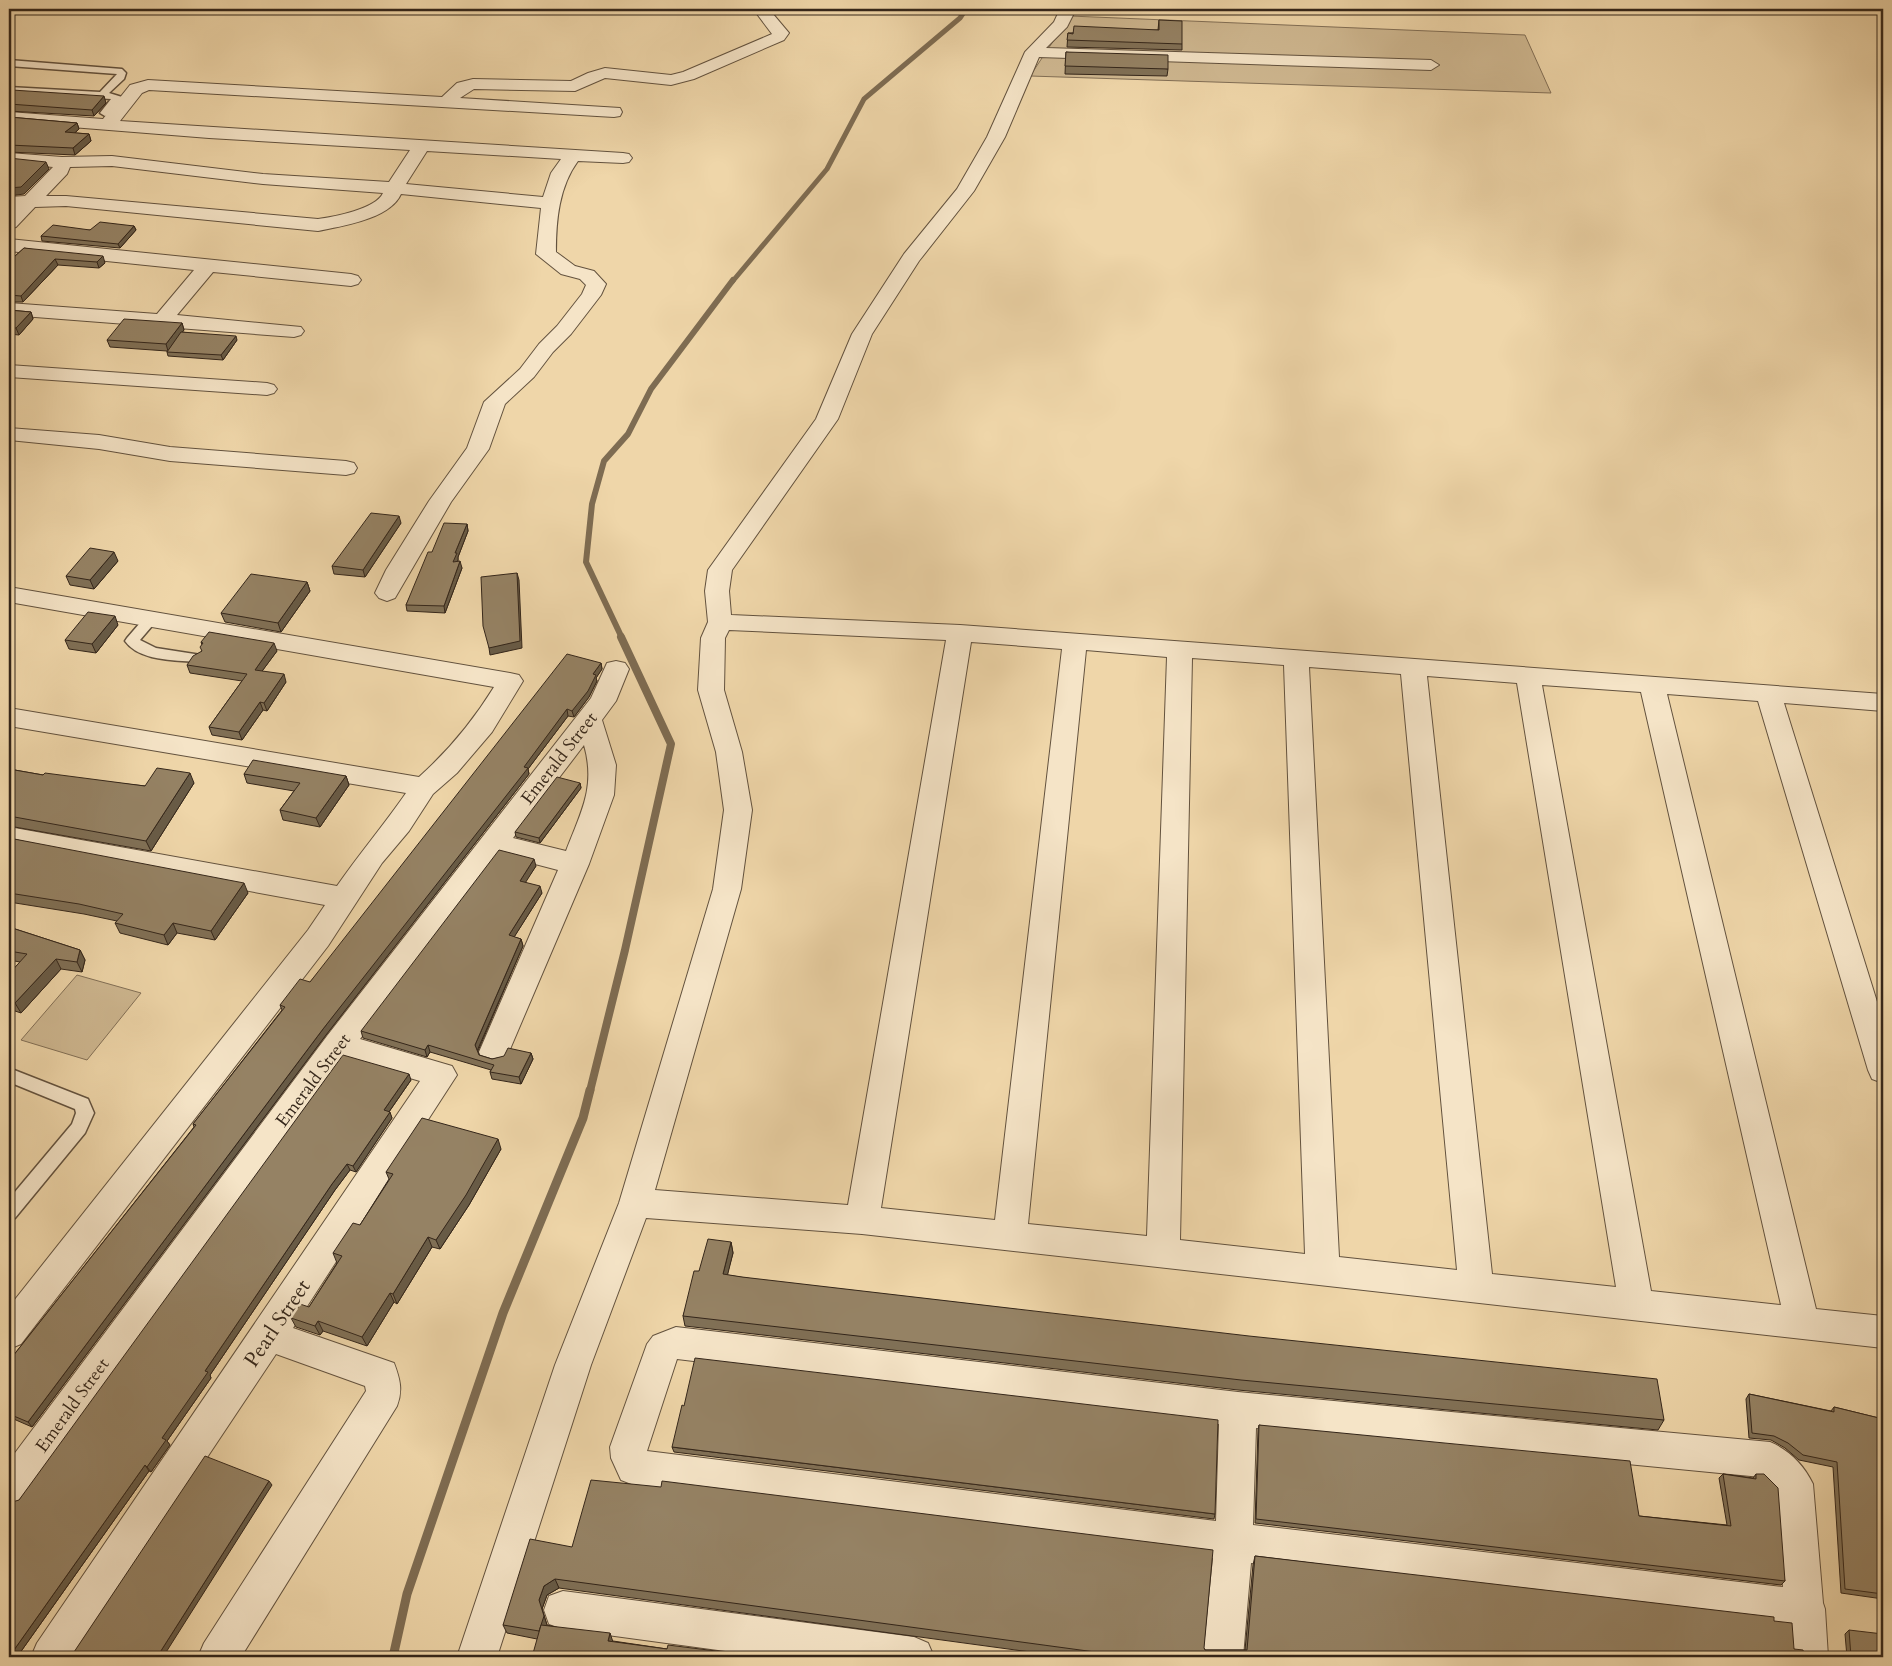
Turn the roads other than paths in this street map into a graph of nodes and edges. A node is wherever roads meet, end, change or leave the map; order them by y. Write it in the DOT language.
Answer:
graph roads {
  1 [pos="768,9"];
  2 [pos="1068,9"];
  3 [pos="1032,52"];
  4 [pos="9,63"];
  5 [pos="1431,65"];
  6 [pos="9,90"];
  7 [pos="102,95"];
  8 [pos="446,102"];
  9 [pos="614,112"];
  10 [pos="9,117"];
  11 [pos="106,118"];
  12 [pos="422,146"];
  13 [pos="572,156"];
  14 [pos="9,158"];
  15 [pos="623,158"];
  16 [pos="62,162"];
  17 [pos="394,188"];
  18 [pos="9,202"];
  19 [pos="30,203"];
  20 [pos="550,203"];
  21 [pos="9,224"];
  22 [pos="9,245"];
  23 [pos="207,266"];
  24 [pos="351,280"];
  25 [pos="9,309"];
  26 [pos="162,320"];
  27 [pos="294,331"];
  28 [pos="9,371"];
  29 [pos="267,389"];
  30 [pos="9,434"];
  31 [pos="346,468"];
  32 [pos="387,593"];
  33 [pos="9,594"];
  34 [pos="151,619"];
  35 [pos="720,622"];
  36 [pos="960,633"];
  37 [pos="1075,642"];
  38 [pos="1180,650"];
  39 [pos="196,658"];
  40 [pos="1296,658"];
  41 [pos="1413,667"];
  42 [pos="616,669"];
  43 [pos="1528,676"];
  44 [pos="1652,685"];
  45 [pos="1768,694"];
  46 [pos="1883,704"];
  47 [pos="9,717"];
  48 [pos="589,720"];
  49 [pos="424,787"];
  50 [pos="9,838"];
  51 [pos="493,843"];
  52 [pos="575,864"];
  53 [pos="344,898"];
  54 [pos="338,1045"];
  55 [pos="494,1052"];
  56 [pos="1883,1070"];
  57 [pos="9,1075"];
  58 [pos="635,1203"];
  59 [pos="9,1212"];
  60 [pos="862,1220"];
  61 [pos="1010,1237"];
  62 [pos="1163,1253"];
  63 [pos="1324,1271"];
  64 [pos="1476,1288"];
  65 [pos="1636,1305"];
  66 [pos="1802,1324"];
  67 [pos="1883,1332"];
  68 [pos="9,1333"];
  69 [pos="269,1334"];
  70 [pos="1238,1409"];
  71 [pos="9,1491"];
  72 [pos="1234,1542"];
  73 [pos="1806,1608"];
  74 [pos="563,1610"];
  75 [pos="51,1657"];
  76 [pos="218,1657"];
  77 [pos="476,1657"];
  78 [pos="914,1657"];
  79 [pos="1223,1657"];
  80 [pos="1808,1657"];
  1 -- 8 [label="street"];
  2 -- 3 [label="street"];
  3 -- 5 [label="street"];
  3 -- 35 [label="street"];
  4 -- 7 [label="lane"];
  6 -- 7 [label="lane"];
  7 -- 11 [label="lane"];
  8 -- 9 [label="street"];
  8 -- 11 [label="street"];
  10 -- 11 [label="street"];
  11 -- 12 [label="street"];
  12 -- 13 [label="street"];
  12 -- 17 [label="street"];
  13 -- 15 [label="street"];
  13 -- 20 [label="street"];
  14 -- 16 [label="street"];
  16 -- 17 [label="street"];
  16 -- 19 [label="street"];
  17 -- 19 [label="street"];
  17 -- 20 [label="street"];
  18 -- 19 [label="street"];
  19 -- 21 [label="street"];
  20 -- 32 [label="street"];
  22 -- 23 [label="street"];
  23 -- 24 [label="street"];
  23 -- 26 [label="street"];
  25 -- 26 [label="street"];
  26 -- 27 [label="street"];
  28 -- 29 [label="street"];
  30 -- 31 [label="street"];
  33 -- 34 [label="street"];
  34 -- 39 [label="lane"];
  34 -- 49 [label="street"];
  35 -- 36 [label="street"];
  35 -- 58 [label="street"];
  36 -- 37 [label="street"];
  36 -- 60 [label="street"];
  37 -- 38 [label="street"];
  37 -- 61 [label="street"];
  38 -- 40 [label="street"];
  38 -- 62 [label="street"];
  40 -- 41 [label="street"];
  40 -- 63 [label="street"];
  41 -- 43 [label="street"];
  41 -- 64 [label="street"];
  42 -- 48 [label="street, Emerald Street"];
  43 -- 44 [label="street"];
  43 -- 65 [label="street"];
  44 -- 45 [label="street"];
  44 -- 66 [label="street"];
  45 -- 46 [label="street"];
  45 -- 56 [label="street"];
  47 -- 49 [label="street"];
  48 -- 51 [label="street, Emerald Street"];
  48 -- 52 [label="street"];
  49 -- 53 [label="street"];
  50 -- 53 [label="street"];
  51 -- 52 [label="street"];
  51 -- 54 [label="street, Emerald Street"];
  52 -- 55 [label="street"];
  53 -- 68 [label="street"];
  54 -- 69 [label="street, Pearl Street"];
  54 -- 71 [label="street, Emerald Street"];
  57 -- 59 [label="lane"];
  58 -- 60 [label="street"];
  58 -- 77 [label="street"];
  60 -- 61 [label="street"];
  61 -- 62 [label="street"];
  62 -- 63 [label="street"];
  63 -- 64 [label="street"];
  64 -- 65 [label="street"];
  65 -- 66 [label="street"];
  66 -- 67 [label="street"];
  69 -- 75 [label="street, Pearl Street"];
  69 -- 76 [label="street"];
  70 -- 72 [label="street"];
  70 -- 72 [label="street"];
  70 -- 73 [label="street"];
  72 -- 73 [label="street"];
  72 -- 79 [label="street"];
  73 -- 80 [label="street"];
  74 -- 78 [label="street"];
}
